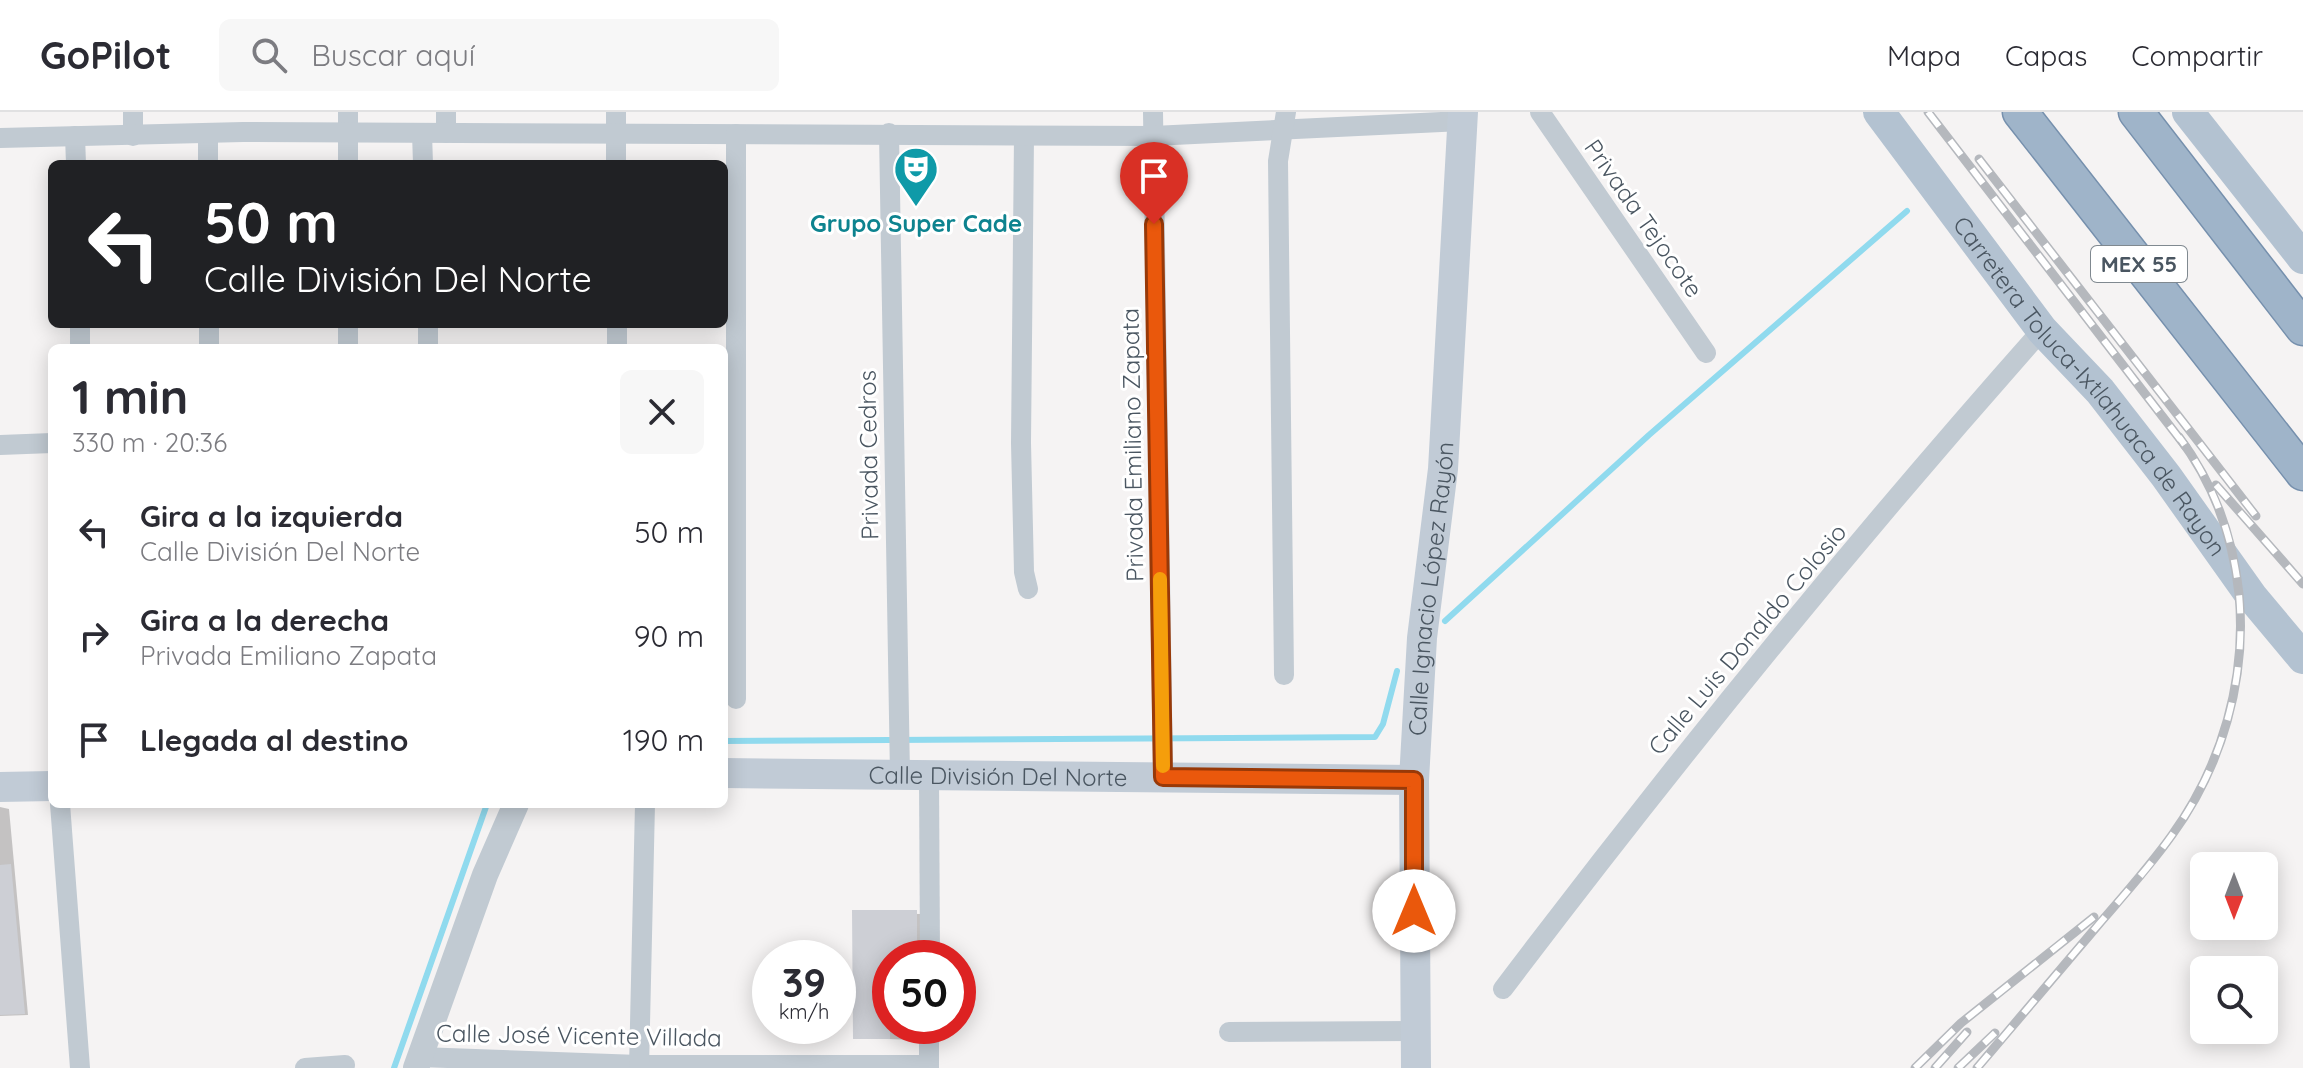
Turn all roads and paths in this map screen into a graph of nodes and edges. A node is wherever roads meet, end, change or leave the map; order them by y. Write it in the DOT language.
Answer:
graph roads {
  1 [pos="133,112"];
  2 [pos="348,112"];
  3 [pos="801,112"];
  4 [pos="1153,112"];
  5 [pos="1540,112"];
  6 [pos="1879,112"];
  7 [pos="2020,112"];
  8 [pos="2136,112"];
  9 [pos="2188,112"];
  10 [pos="1462,116"];
  11 [pos="243,122"];
  12 [pos="446,122"];
  13 [pos="539,122"];
  14 [pos="616,122"];
  15 [pos="1285,122"];
  16 [pos="208,133"];
  17 [pos="348,133"];
  18 [pos="422,133"];
  19 [pos="801,133"];
  20 [pos="889,133"];
  21 [pos="736,134"];
  22 [pos="75,136"];
  23 [pos="133,136"];
  24 [pos="1024,136"];
  25 [pos="1153,136"];
  26 [pos="0,138"];
  27 [pos="76,160"];
  28 [pos="208,160"];
  29 [pos="348,160"];
  30 [pos="423,160"];
  31 [pos="616,160"];
  32 [pos="2303,258"];
  33 [pos="2303,328"];
  34 [pos="2042,330"];
  35 [pos="1706,353"];
  36 [pos="48,443"];
  37 [pos="0,445"];
  38 [pos="2303,473"];
  39 [pos="1028,589"];
  40 [pos="2303,658"];
  41 [pos="1284,675"];
  42 [pos="736,699"];
  43 [pos="1163,767"];
  44 [pos="910,770"];
  45 [pos="728,773"];
  46 [pos="1414,780"];
  47 [pos="48,786"];
  48 [pos="0,787"];
  49 [pos="60,808"];
  50 [pos="514,808"];
  51 [pos="645,808"];
  52 [pos="928,940"];
  53 [pos="1503,989"];
  54 [pos="1415,1031"];
  55 [pos="1229,1032"];
  56 [pos="929,1044"];
  57 [pos="418,1063"];
  58 [pos="345,1065"];
  59 [pos="639,1066"];
  60 [pos="929,1067"];
  61 [pos="80,1068"];
  62 [pos="305,1068"];
  63 [pos="1416,1068"];
  1 -- 23 [label="street"];
  2 -- 17 [label="street"];
  3 -- 19 [label="street"];
  4 -- 25 [label="street, Privada Emiliano Zapata"];
  5 -- 35 [label="street, Privada Tejocote"];
  6 -- 34 [label="main road, Carretera Toluca-Ixtlahuaca de Rayon"];
  7 -- 38 [label="highway, MEX 55"];
  8 -- 33 [label="highway"];
  9 -- 32 [label="main road"];
  10 -- 15 [label="street"];
  10 -- 46 [label="main road, Calle Ignacio López Rayón"];
  11 -- 16 [label="street"];
  11 -- 17 [label="street"];
  12 -- 13 [label="street"];
  12 -- 18 [label="street"];
  13 -- 14 [label="street"];
  14 -- 21 [label="street"];
  14 -- 31 [label="street"];
  15 -- 25 [label="street"];
  15 -- 41 [label="street"];
  16 -- 23 [label="street"];
  16 -- 28 [label="street"];
  17 -- 18 [label="street"];
  17 -- 29 [label="street"];
  18 -- 30 [label="street"];
  19 -- 20 [label="street"];
  19 -- 21 [label="street"];
  20 -- 24 [label="street"];
  20 -- 44 [label="street, Privada Cedros"];
  21 -- 42 [label="street"];
  22 -- 23 [label="street"];
  22 -- 26 [label="street"];
  22 -- 27 [label="street"];
  24 -- 25 [label="street"];
  24 -- 39 [label="street"];
  25 -- 43 [label="street, Privada Emiliano Zapata"];
  34 -- 40 [label="main road, Carretera Toluca-Ixtlahuaca de Rayon"];
  34 -- 53 [label="street, Calle Luis Donaldo Colosio"];
  36 -- 37 [label="street"];
  43 -- 44 [label="main road, Calle División Del Norte"];
  43 -- 46 [label="main road, Calle División Del Norte"];
  44 -- 45 [label="main road, Calle División Del Norte"];
  44 -- 52 [label="street, Privada Cedros"];
  46 -- 54 [label="main road, Calle Ignacio López Rayón"];
  47 -- 48 [label="main road"];
  49 -- 61 [label="street"];
  50 -- 57 [label="street"];
  51 -- 59 [label="street"];
  54 -- 55 [label="street"];
  54 -- 63 [label="main road, Calle Ignacio López Rayón"];
  56 -- 60 [label="street"];
  57 -- 59 [label="street, Calle José Vicente Villada"];
  58 -- 62 [label="street"];
  59 -- 60 [label="street, Calle José Vicente Villada"];
}
